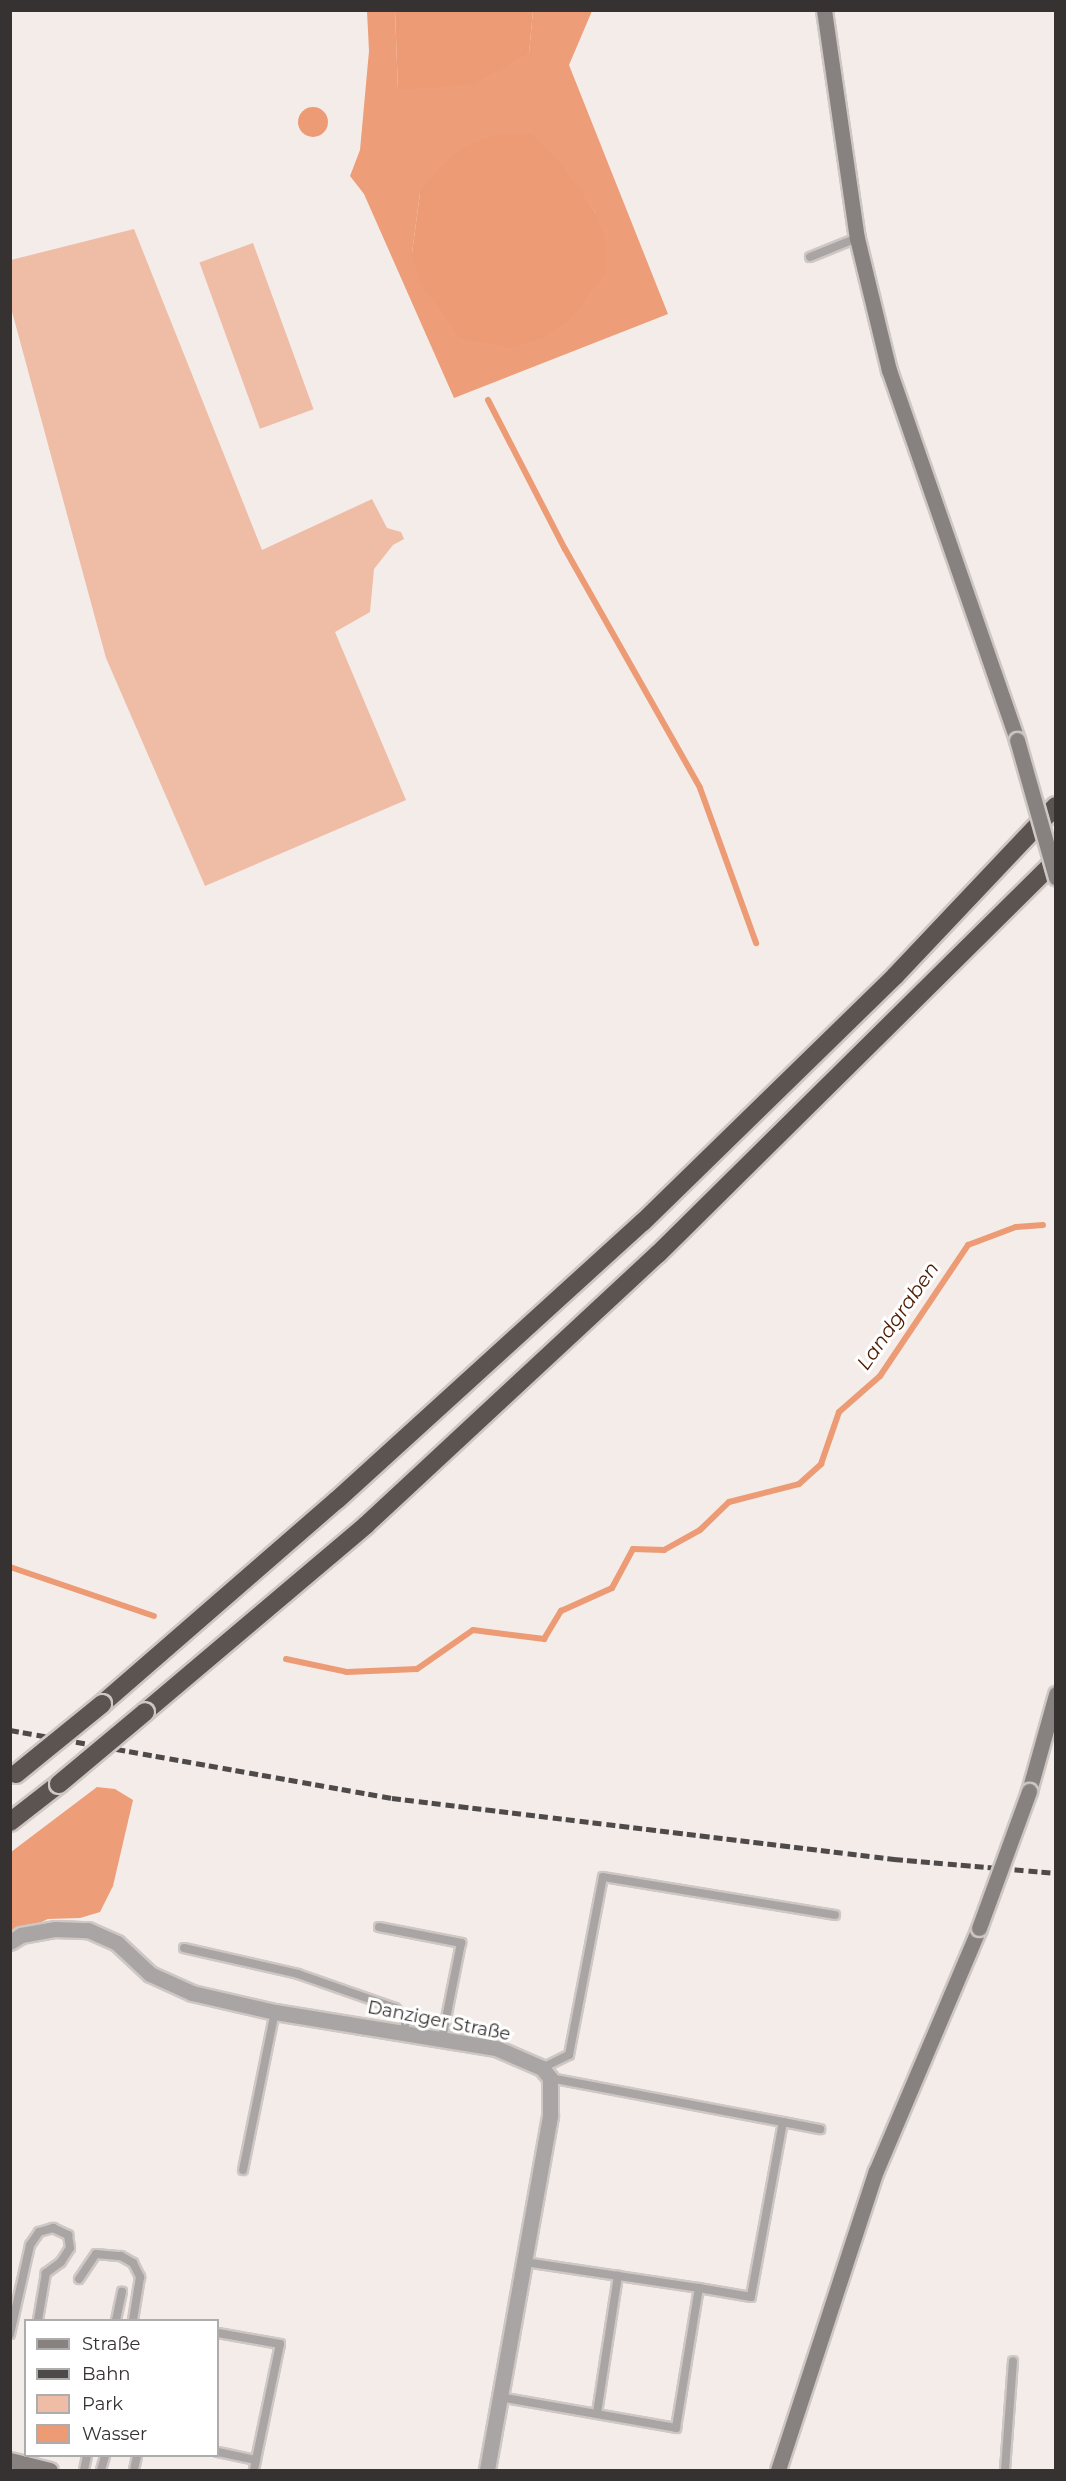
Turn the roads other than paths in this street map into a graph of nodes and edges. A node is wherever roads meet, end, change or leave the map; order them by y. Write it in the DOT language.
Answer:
graph roads {
  1 [pos="824,10"];
  2 [pos="857,238"];
  3 [pos="810,257"];
  4 [pos="1056,807"];
  5 [pos="1056,860"];
  6 [pos="1056,878"];
  7 [pos="1056,1694"];
  8 [pos="13,1776"];
  9 [pos="10,1822"];
  10 [pos="835,1915"];
  11 [pos="379,1927"];
  12 [pos="10,1942"];
  13 [pos="184,1948"];
  14 [pos="275,2012"];
  15 [pos="405,2033"];
  16 [pos="442,2039"];
  17 [pos="546,2073"];
  18 [pos="783,2122"];
  19 [pos="820,2129"];
  20 [pos="243,2170"];
  21 [pos="524,2262"];
  22 [pos="618,2276"];
  23 [pos="79,2279"];
  24 [pos="699,2288"];
  25 [pos="122,2292"];
  26 [pos="38,2319"];
  27 [pos="116,2319"];
  28 [pos="133,2319"];
  29 [pos="219,2333"];
  30 [pos="10,2334"];
  31 [pos="1013,2361"];
  32 [pos="498,2397"];
  33 [pos="597,2413"];
  34 [pos="219,2452"];
  35 [pos="10,2460"];
  36 [pos="256,2460"];
  37 [pos="50,2470"];
  38 [pos="254,2470"];
  39 [pos="487,2470"];
  40 [pos="778,2470"];
  41 [pos="1005,2470"];
  1 -- 2 [label="main road"];
  2 -- 3 [label="lane"];
  2 -- 6 [label="main road, bridge"];
  4 -- 8 [label="highway, bridge"];
  5 -- 9 [label="highway, bridge"];
  7 -- 40 [label="main road, bridge"];
  10 -- 17 [label="lane"];
  11 -- 16 [label="lane"];
  12 -- 14 [label="street, Danziger Straße"];
  13 -- 15 [label="lane"];
  14 -- 15 [label="street, Danziger Straße"];
  14 -- 20 [label="lane"];
  15 -- 16 [label="street, Danziger Straße"];
  16 -- 17 [label="street, Danziger Straße"];
  17 -- 18 [label="lane"];
  17 -- 21 [label="street"];
  18 -- 19 [label="lane"];
  18 -- 24 [label="lane"];
  21 -- 22 [label="lane"];
  21 -- 32 [label="street"];
  22 -- 24 [label="lane"];
  22 -- 33 [label="lane"];
  23 -- 28 [label="lane"];
  24 -- 33 [label="lane"];
  25 -- 27 [label="lane"];
  26 -- 30 [label="lane"];
  29 -- 36 [label="lane"];
  31 -- 41 [label="lane"];
  32 -- 33 [label="lane"];
  32 -- 39 [label="street"];
  34 -- 36 [label="lane"];
  35 -- 37 [label="main road"];
  36 -- 38 [label="lane"];
}
